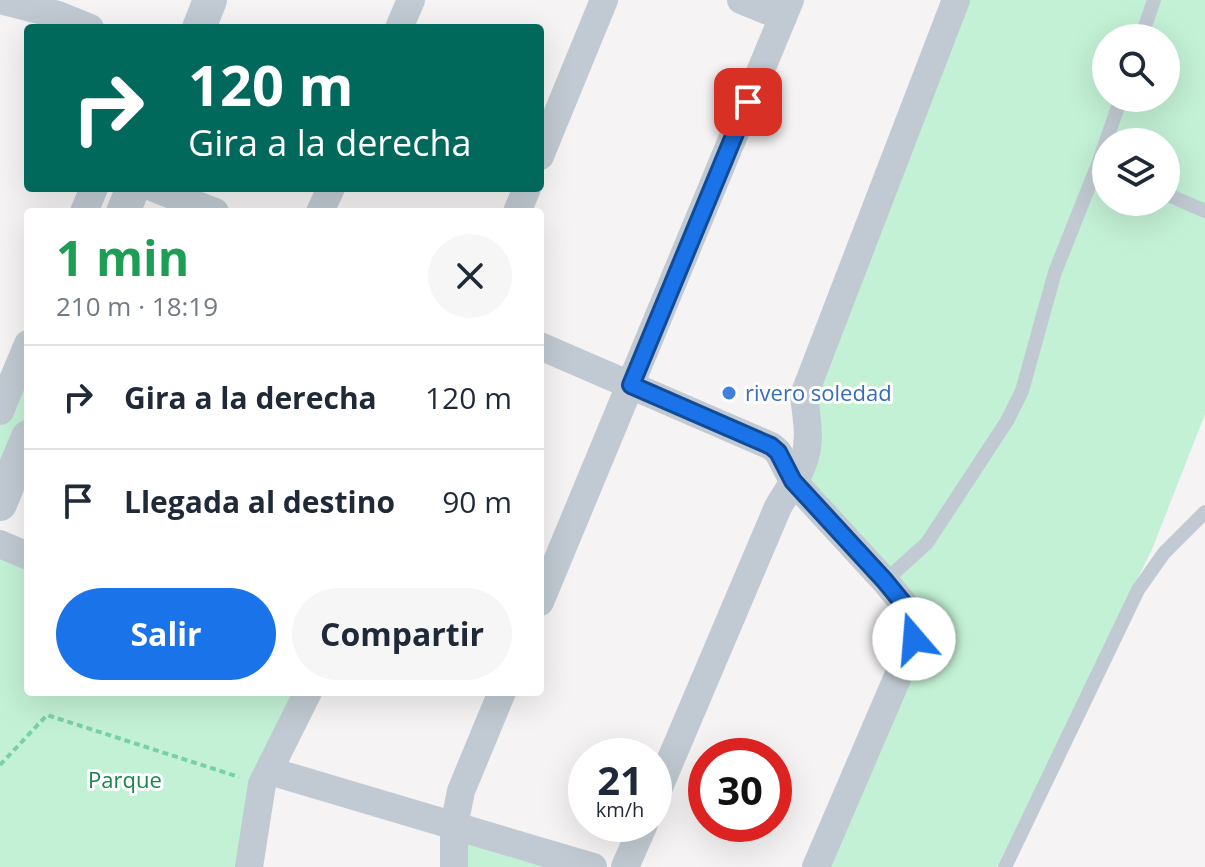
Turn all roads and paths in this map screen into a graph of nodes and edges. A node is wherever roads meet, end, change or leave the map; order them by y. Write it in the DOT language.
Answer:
graph roads {
  1 [pos="0,0"];
  2 [pos="210,0"];
  3 [pos="411,0"];
  4 [pos="604,0"];
  5 [pos="741,0"];
  6 [pos="956,0"];
  7 [pos="1154,0"];
  8 [pos="787,9"];
  9 [pos="80,24"];
  10 [pos="201,24"];
  11 [pos="401,24"];
  12 [pos="1146,24"];
  13 [pos="544,146"];
  14 [pos="1092,188"];
  15 [pos="164,192"];
  16 [pos="1180,200"];
  17 [pos="205,208"];
  18 [pos="1205,211"];
  19 [pos="544,348"];
  20 [pos="24,354"];
  21 [pos="631,385"];
  22 [pos="0,411"];
  23 [pos="16,447"];
  24 [pos="793,481"];
  25 [pos="0,504"];
  26 [pos="1205,512"];
  27 [pos="0,544"];
  28 [pos="24,554"];
  29 [pos="885,581"];
  30 [pos="544,592"];
  31 [pos="306,696"];
  32 [pos="500,696"];
  33 [pos="672,757"];
  34 [pos="0,765"];
  35 [pos="266,778"];
  36 [pos="454,826"];
  37 [pos="636,842"];
  38 [pos="249,867"];
  39 [pos="454,867"];
  40 [pos="593,867"];
  41 [pos="625,867"];
  42 [pos="816,867"];
  43 [pos="1005,867"];
  1 -- 9 [label="street"];
  2 -- 10 [label="street"];
  3 -- 11 [label="street"];
  4 -- 13 [label="street"];
  5 -- 8 [label="street"];
  6 -- 24 [label="street"];
  7 -- 12 [label="lane"];
  8 -- 21 [label="street"];
  14 -- 29 [label="lane"];
  15 -- 17 [label="street"];
  16 -- 18 [label="lane"];
  19 -- 21 [label="street"];
  20 -- 22 [label="street"];
  21 -- 24 [label="street"];
  21 -- 30 [label="street"];
  23 -- 25 [label="street"];
  24 -- 29 [label="street"];
  24 -- 33 [label="street"];
  26 -- 43 [label="lane"];
  27 -- 28 [label="street"];
  29 -- 42 [label="street"];
  31 -- 35 [label="street"];
  32 -- 36 [label="street"];
  34 -- 35 [label="path"];
  35 -- 36 [label="street"];
  35 -- 38 [label="street"];
  36 -- 39 [label="street"];
  36 -- 40 [label="street"];
  37 -- 41 [label="street"];
}
